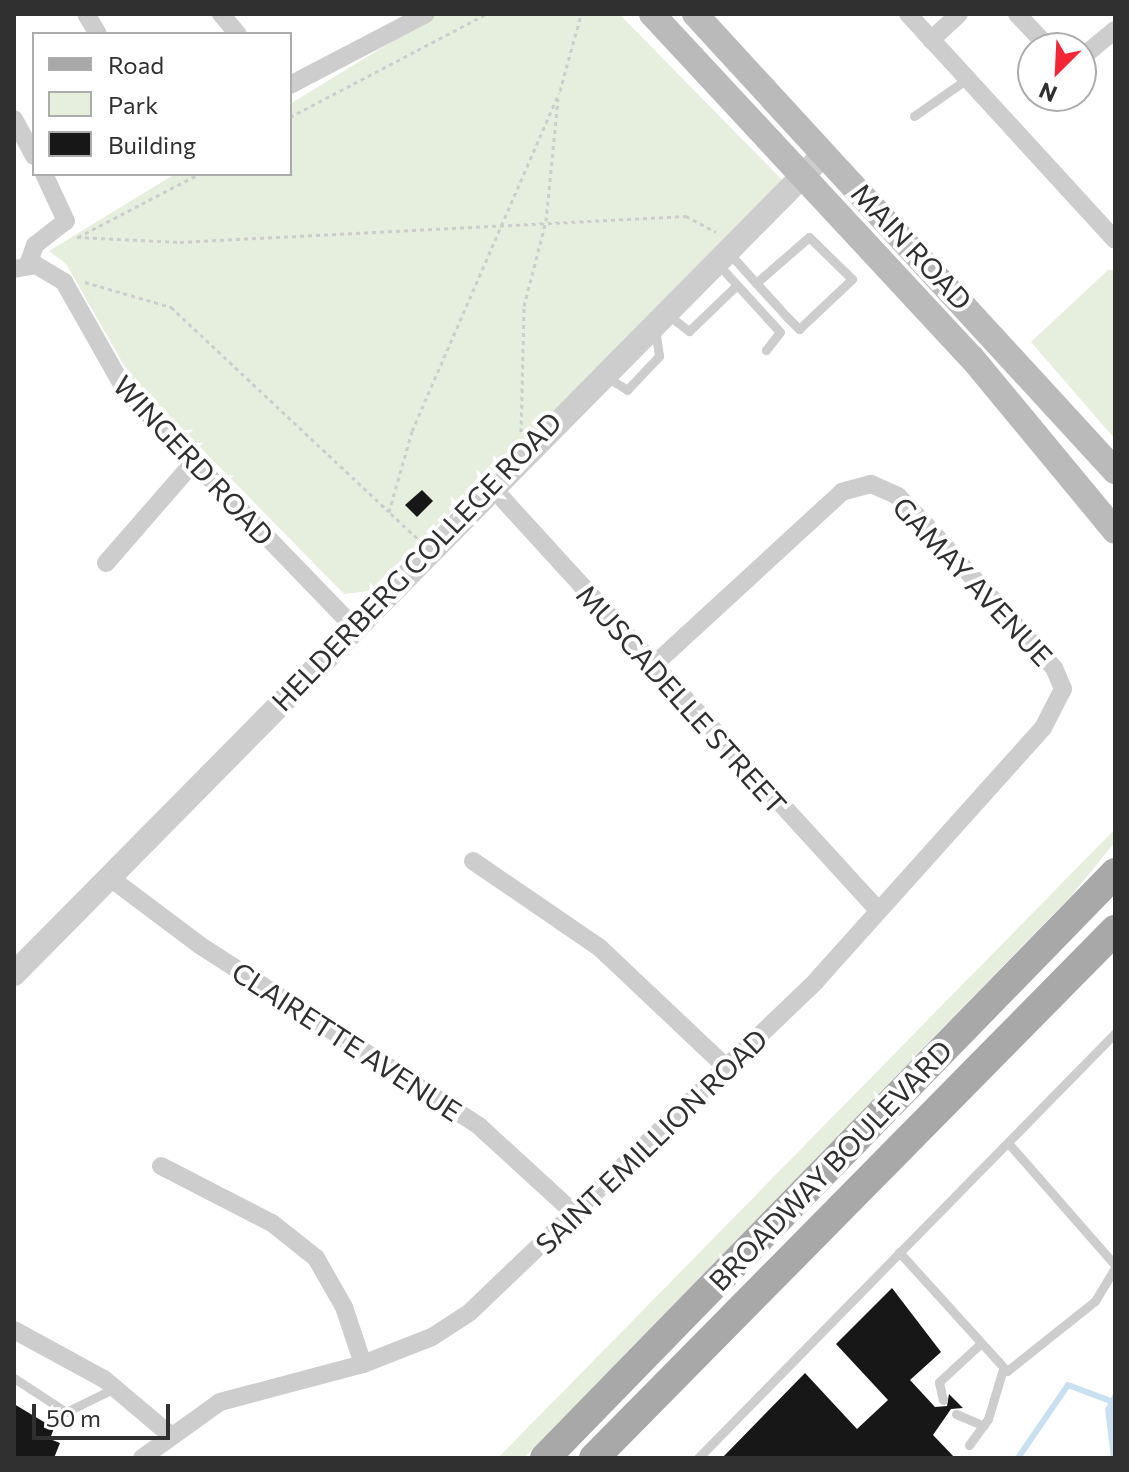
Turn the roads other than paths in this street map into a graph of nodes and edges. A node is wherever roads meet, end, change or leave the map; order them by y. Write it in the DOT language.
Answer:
graph roads {
  1 [pos="86,14"];
  2 [pos="221,14"];
  3 [pos="426,14"];
  4 [pos="652,14"];
  5 [pos="695,14"];
  6 [pos="908,14"];
  7 [pos="959,14"];
  8 [pos="1017,14"];
  9 [pos="1115,30"];
  10 [pos="97,32"];
  11 [pos="236,32"];
  12 [pos="1034,32"];
  13 [pos="931,40"];
  14 [pos="1097,45"];
  15 [pos="967,79"];
  16 [pos="292,84"];
  17 [pos="914,116"];
  18 [pos="14,119"];
  19 [pos="32,152"];
  20 [pos="824,154"];
  21 [pos="802,174"];
  22 [pos="45,176"];
  23 [pos="1115,240"];
  24 [pos="725,250"];
  25 [pos="18,267"];
  26 [pos="756,283"];
  27 [pos="737,285"];
  28 [pos="658,315"];
  29 [pos="766,350"];
  30 [pos="193,463"];
  31 [pos="1115,471"];
  32 [pos="490,485"];
  33 [pos="1115,531"];
  34 [pos="106,563"];
  35 [pos="353,626"];
  36 [pos="653,666"];
  37 [pos="1063,689"];
  38 [pos="473,861"];
  39 [pos="1115,873"];
  40 [pos="109,877"];
  41 [pos="878,910"];
  42 [pos="1115,930"];
  43 [pos="14,974"];
  44 [pos="1115,1033"];
  45 [pos="727,1068"];
  46 [pos="1009,1144"];
  47 [pos="161,1166"];
  48 [pos="576,1215"];
  49 [pos="899,1252"];
  50 [pos="1115,1267"];
  51 [pos="15,1333"];
  52 [pos="980,1344"];
  53 [pos="363,1364"];
  54 [pos="1003,1369"];
  55 [pos="14,1378"];
  56 [pos="116,1387"];
  57 [pos="943,1400"];
  58 [pos="956,1414"];
  59 [pos="984,1426"];
  60 [pos="168,1433"];
  61 [pos="969,1445"];
  62 [pos="142,1458"];
  63 [pos="545,1458"];
  64 [pos="594,1458"];
  65 [pos="698,1458"];
  1 -- 10 [label="street"];
  2 -- 11 [label="street"];
  3 -- 16 [label="street"];
  4 -- 21 [label="main road, MAIN ROAD"];
  5 -- 20 [label="main road, MAIN ROAD"];
  6 -- 13 [label="street"];
  7 -- 13 [label="street"];
  8 -- 12 [label="street"];
  9 -- 14 [label="street"];
  13 -- 15 [label="street"];
  15 -- 17 [label="lane"];
  15 -- 23 [label="street"];
  18 -- 19 [label="street"];
  20 -- 21 [label="street, HELDERBERG COLLEGE ROAD"];
  20 -- 31 [label="main road, MAIN ROAD"];
  21 -- 24 [label="street, HELDERBERG COLLEGE ROAD"];
  21 -- 33 [label="main road, MAIN ROAD"];
  22 -- 25 [label="street"];
  24 -- 26 [label="lane"];
  24 -- 27 [label="lane"];
  24 -- 28 [label="street, HELDERBERG COLLEGE ROAD"];
  25 -- 30 [label="street, WINGERD ROAD"];
  26 -- 26 [label="lane"];
  27 -- 28 [label="lane"];
  27 -- 29 [label="lane"];
  28 -- 32 [label="street, HELDERBERG COLLEGE ROAD"];
  30 -- 34 [label="street"];
  30 -- 35 [label="street, WINGERD ROAD"];
  32 -- 35 [label="street, HELDERBERG COLLEGE ROAD"];
  32 -- 36 [label="street, MUSCADELLE STREET"];
  35 -- 40 [label="street, HELDERBERG COLLEGE ROAD"];
  36 -- 37 [label="street, GAMAY AVENUE"];
  36 -- 41 [label="street, MUSCADELLE STREET"];
  37 -- 41 [label="street, SAINT EMILLION ROAD"];
  38 -- 45 [label="street"];
  39 -- 63 [label="main road, BROADWAY BOULEVARD"];
  40 -- 43 [label="street, HELDERBERG COLLEGE ROAD"];
  40 -- 48 [label="street, CLAIRETTE AVENUE"];
  41 -- 45 [label="street, SAINT EMILLION ROAD"];
  42 -- 64 [label="main road, BROADWAY BOULEVARD"];
  44 -- 46 [label="lane"];
  45 -- 48 [label="street, SAINT EMILLION ROAD"];
  46 -- 49 [label="lane"];
  46 -- 50 [label="lane"];
  47 -- 53 [label="street"];
  48 -- 53 [label="street, SAINT EMILLION ROAD"];
  49 -- 52 [label="lane"];
  49 -- 65 [label="lane"];
  50 -- 54 [label="lane"];
  51 -- 56 [label="street"];
  52 -- 54 [label="lane"];
  52 -- 57 [label="lane"];
  53 -- 60 [label="street, SAINT EMILLION ROAD"];
  54 -- 59 [label="lane"];
  55 -- 56 [label="lane"];
  56 -- 60 [label="street"];
  58 -- 59 [label="lane"];
  59 -- 61 [label="lane"];
  60 -- 62 [label="street, SAINT EMILLION ROAD"];
}
